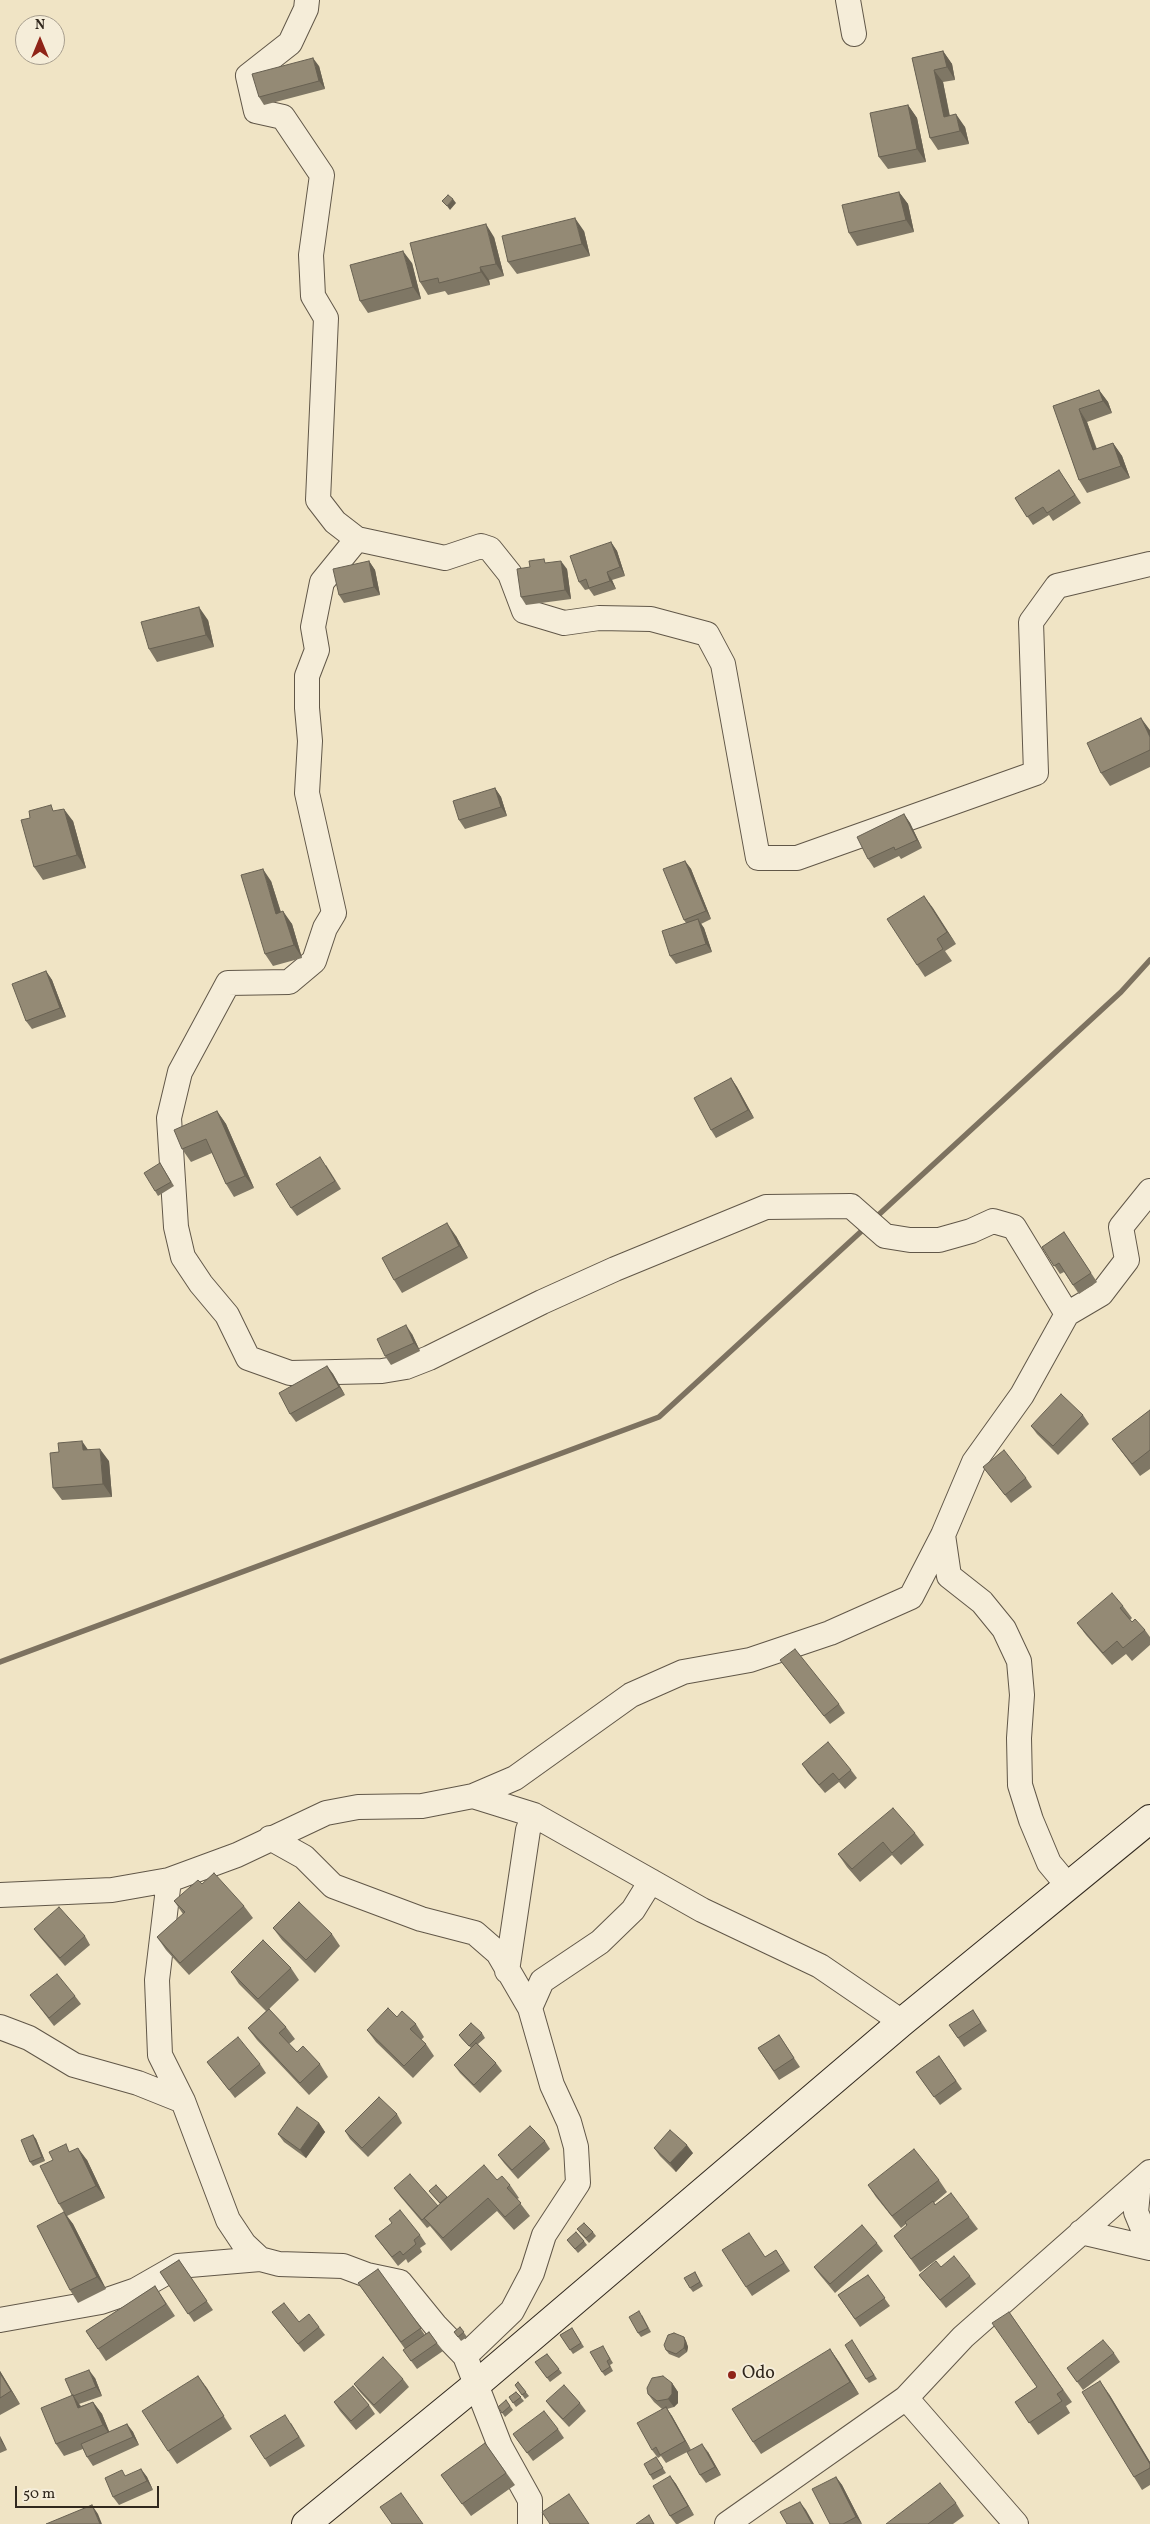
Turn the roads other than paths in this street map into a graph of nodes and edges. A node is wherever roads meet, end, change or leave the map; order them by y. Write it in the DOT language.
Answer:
graph roads {
  1 [pos="307,0"];
  2 [pos="848,0"];
  3 [pos="854,34"];
  4 [pos="356,539"];
  5 [pos="1150,564"];
  6 [pos="1150,1191"];
  7 [pos="1067,1314"];
  8 [pos="943,1535"];
  9 [pos="473,1796"];
  10 [pos="534,1816"];
  11 [pos="1150,1819"];
  12 [pos="270,1838"];
  13 [pos="169,1880"];
  14 [pos="651,1881"];
  15 [pos="1069,1887"];
  16 [pos="0,1895"];
  17 [pos="507,1971"];
  18 [pos="530,2008"];
  19 [pos="902,2022"];
  20 [pos="0,2027"];
  21 [pos="183,2100"];
  22 [pos="1145,2177"];
  23 [pos="1081,2232"];
  24 [pos="1150,2247"];
  25 [pos="260,2259"];
  26 [pos="0,2320"];
  27 [pos="465,2356"];
  28 [pos="477,2384"];
  29 [pos="906,2398"];
  30 [pos="306,2524"];
  31 [pos="530,2524"];
  32 [pos="727,2524"];
  33 [pos="1016,2524"];
  1 -- 4 [label="street"];
  2 -- 3 [label="street"];
  4 -- 5 [label="street"];
  4 -- 7 [label="street"];
  6 -- 7 [label="street"];
  7 -- 8 [label="street"];
  8 -- 9 [label="street"];
  8 -- 15 [label="street"];
  9 -- 10 [label="street"];
  9 -- 12 [label="street"];
  10 -- 14 [label="street"];
  10 -- 17 [label="street"];
  11 -- 15 [label="street"];
  12 -- 13 [label="street"];
  12 -- 17 [label="street"];
  13 -- 16 [label="street"];
  13 -- 21 [label="street"];
  14 -- 18 [label="street"];
  14 -- 19 [label="street"];
  15 -- 19 [label="street"];
  17 -- 18 [label="street"];
  18 -- 27 [label="street"];
  19 -- 28 [label="street"];
  20 -- 21 [label="street"];
  21 -- 25 [label="street"];
  22 -- 23 [label="street"];
  22 -- 24 [label="street"];
  23 -- 24 [label="street"];
  23 -- 29 [label="street"];
  25 -- 26 [label="street"];
  25 -- 27 [label="street"];
  27 -- 28 [label="street"];
  28 -- 30 [label="street"];
  28 -- 31 [label="street"];
  29 -- 32 [label="street"];
  29 -- 33 [label="street"];
}
